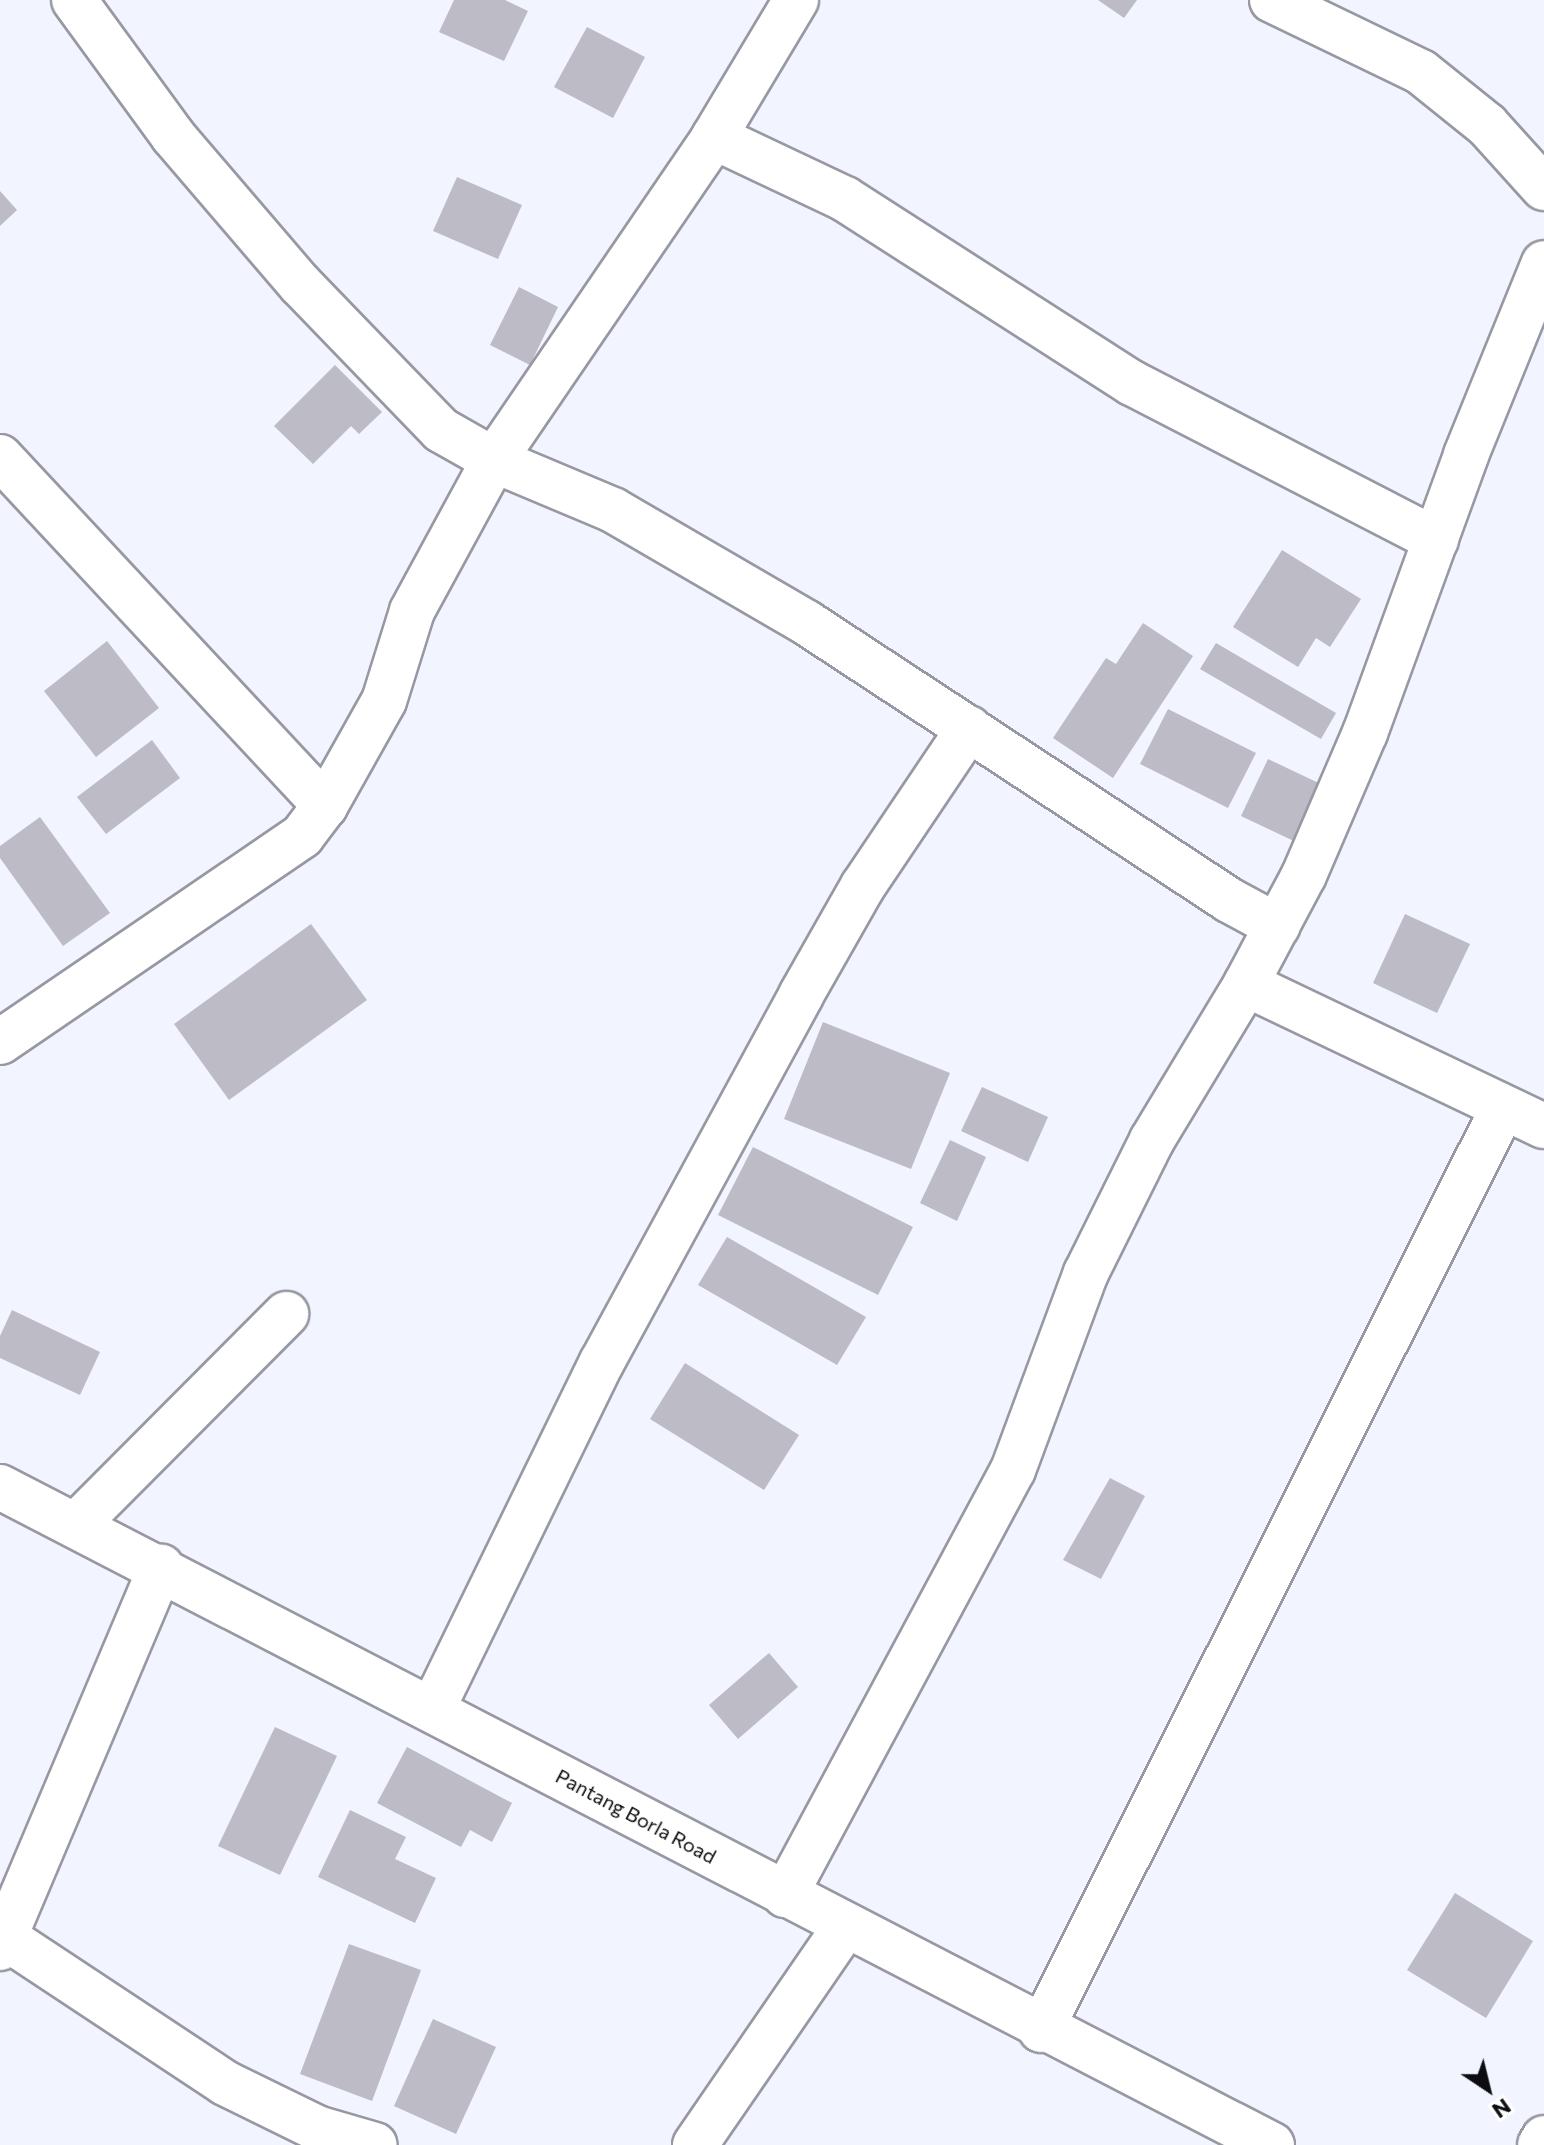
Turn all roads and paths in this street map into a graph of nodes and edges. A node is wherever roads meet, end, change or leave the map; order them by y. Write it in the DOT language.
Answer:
graph roads {
  1 [pos="74,0"];
  2 [pos="796,0"];
  3 [pos="1272,0"];
  4 [pos="714,137"];
  5 [pos="1544,188"];
  6 [pos="1544,263"];
  7 [pos="0,457"];
  8 [pos="494,460"];
  9 [pos="1436,540"];
  10 [pos="969,728"];
  11 [pos="325,806"];
  12 [pos="1277,926"];
  13 [pos="1246,984"];
  14 [pos="0,1042"];
  15 [pos="1503,1108"];
  16 [pos="1544,1126"];
  17 [pos="286,1314"];
  18 [pos="0,1487"];
  19 [pos="76,1525"];
  20 [pos="161,1567"];
  21 [pos="433,1708"];
  22 [pos="785,1895"];
  23 [pos="845,1927"];
  24 [pos="2,1939"];
  25 [pos="1041,2030"];
  26 [pos="1544,2138"];
  27 [pos="375,2145"];
  28 [pos="695,2145"];
  29 [pos="1272,2145"];
  30 [pos="1540,2145"];
  1 -- 8 [label="street"];
  2 -- 4 [label="street"];
  3 -- 5 [label="street"];
  4 -- 8 [label="street"];
  4 -- 9 [label="street"];
  6 -- 9 [label="street"];
  7 -- 11 [label="street"];
  8 -- 10 [label="street"];
  8 -- 11 [label="street"];
  9 -- 12 [label="street"];
  10 -- 12 [label="street"];
  10 -- 21 [label="street"];
  11 -- 14 [label="street"];
  12 -- 13 [label="street"];
  13 -- 15 [label="street"];
  13 -- 22 [label="street"];
  15 -- 16 [label="street"];
  15 -- 25 [label="street"];
  17 -- 19 [label="street"];
  18 -- 19 [label="street, Pantang Borla Road"];
  19 -- 20 [label="street, Pantang Borla Road"];
  20 -- 21 [label="street, Pantang Borla Road"];
  20 -- 24 [label="street"];
  21 -- 22 [label="street, Pantang Borla Road"];
  22 -- 23 [label="street, Pantang Borla Road"];
  23 -- 25 [label="street, Pantang Borla Road"];
  23 -- 28 [label="street"];
  24 -- 27 [label="street"];
  25 -- 29 [label="street, Pantang Borla Road"];
  26 -- 30 [label="street"];
}
